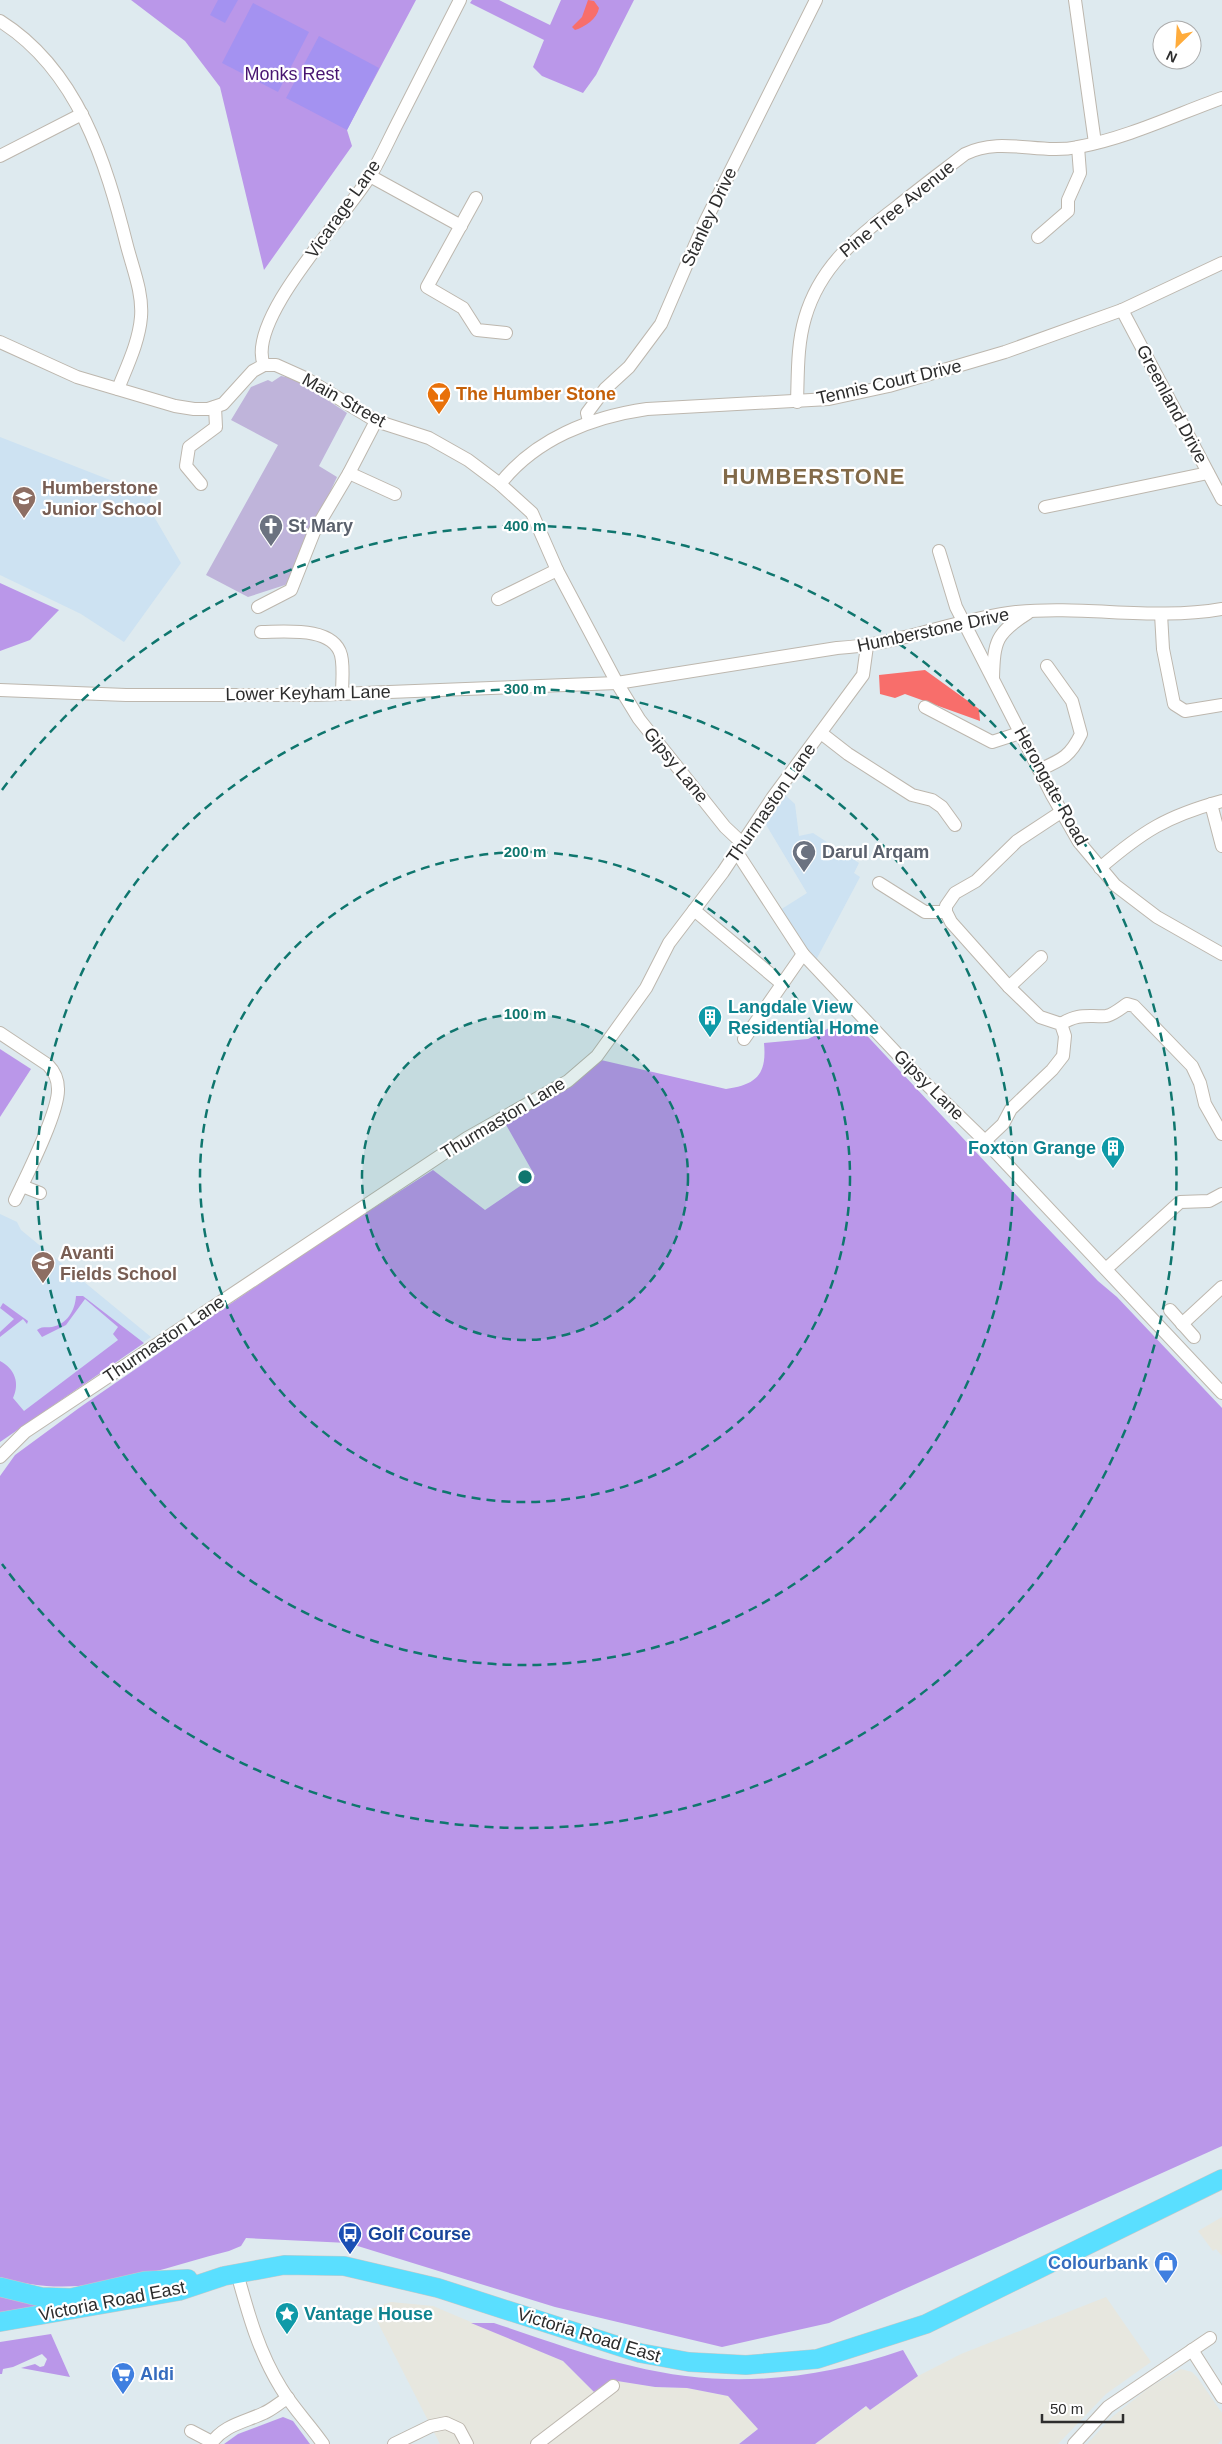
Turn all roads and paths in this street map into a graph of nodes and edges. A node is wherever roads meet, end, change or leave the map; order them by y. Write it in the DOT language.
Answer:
graph roads {
  1 [pos="460,0"];
  2 [pos="816,0"];
  3 [pos="1074,0"];
  4 [pos="0,21"];
  5 [pos="1222,98"];
  6 [pos="82,114"];
  7 [pos="1095,143"];
  8 [pos="1078,147"];
  9 [pos="0,156"];
  10 [pos="370,176"];
  11 [pos="476,198"];
  12 [pos="461,226"];
  13 [pos="1038,237"];
  14 [pos="1222,263"];
  15 [pos="1122,310"];
  16 [pos="506,333"];
  17 [pos="0,342"];
  18 [pos="264,365"];
  19 [pos="118,389"];
  20 [pos="797,402"];
  21 [pos="215,407"];
  22 [pos="376,421"];
  23 [pos="589,422"];
  24 [pos="348,473"];
  25 [pos="1208,473"];
  26 [pos="201,484"];
  27 [pos="500,484"];
  28 [pos="395,494"];
  29 [pos="1222,499"];
  30 [pos="1045,507"];
  31 [pos="939,551"];
  32 [pos="557,570"];
  33 [pos="498,599"];
  34 [pos="258,607"];
  35 [pos="1222,609"];
  36 [pos="1030,611"];
  37 [pos="1161,614"];
  38 [pos="964,622"];
  39 [pos="261,632"];
  40 [pos="867,646"];
  41 [pos="1047,666"];
  42 [pos="993,680"];
  43 [pos="617,683"];
  44 [pos="0,690"];
  45 [pos="342,694"];
  46 [pos="1222,705"];
  47 [pos="925,707"];
  48 [pos="821,733"];
  49 [pos="1020,733"];
  50 [pos="1039,770"];
  51 [pos="1217,802"];
  52 [pos="1061,812"];
  53 [pos="955,824"];
  54 [pos="739,846"];
  55 [pos="1222,846"];
  56 [pos="1100,868"];
  57 [pos="879,882"];
  58 [pos="694,910"];
  59 [pos="946,912"];
  60 [pos="803,954"];
  61 [pos="1222,954"];
  62 [pos="1041,957"];
  63 [pos="781,983"];
  64 [pos="1009,987"];
  65 [pos="1061,1024"];
  66 [pos="0,1033"];
  67 [pos="744,1039"];
  68 [pos="1222,1134"];
  69 [pos="985,1141"];
  70 [pos="22,1186"];
  71 [pos="40,1193"];
  72 [pos="1222,1194"];
  73 [pos="15,1200"];
  74 [pos="1106,1269"];
  75 [pos="1222,1287"];
  76 [pos="1170,1310"];
  77 [pos="1182,1324"];
  78 [pos="1194,1337"];
  79 [pos="1222,1393"];
  80 [pos="0,1456"];
  81 [pos="1222,2179"];
  82 [pos="231,2275"];
  83 [pos="0,2287"];
  84 [pos="0,2322"];
  85 [pos="1210,2338"];
  86 [pos="1192,2350"];
  87 [pos="613,2386"];
  88 [pos="1222,2397"];
  89 [pos="288,2398"];
  90 [pos="191,2431"];
  91 [pos="211,2443"];
  92 [pos="323,2444"];
  93 [pos="394,2444"];
  94 [pos="467,2444"];
  95 [pos="537,2444"];
  96 [pos="1074,2444"];
  1 -- 10 [label="street, Vicarage Lane"];
  2 -- 23 [label="street, Stanley Drive"];
  3 -- 7 [label="street"];
  4 -- 6 [label="street"];
  5 -- 7 [label="street, Pine Tree Avenue"];
  6 -- 9 [label="street"];
  6 -- 19 [label="street"];
  7 -- 8 [label="street, Pine Tree Avenue"];
  8 -- 13 [label="street"];
  8 -- 20 [label="street, Pine Tree Avenue"];
  10 -- 12 [label="street"];
  10 -- 18 [label="street, Vicarage Lane"];
  11 -- 12 [label="street"];
  12 -- 16 [label="street"];
  14 -- 15 [label="street, Tennis Court Drive"];
  15 -- 20 [label="street, Tennis Court Drive"];
  15 -- 25 [label="street, Greenland Drive"];
  17 -- 19 [label="street"];
  18 -- 21 [label="street"];
  18 -- 22 [label="street, Main Street"];
  19 -- 21 [label="street"];
  20 -- 23 [label="street, Tennis Court Drive"];
  21 -- 26 [label="street"];
  22 -- 24 [label="street"];
  22 -- 27 [label="street, Main Street"];
  23 -- 27 [label="street, Tennis Court Drive"];
  24 -- 28 [label="street"];
  24 -- 34 [label="street"];
  25 -- 29 [label="street, Greenland Drive"];
  25 -- 30 [label="street"];
  27 -- 32 [label="street, Main Street"];
  31 -- 38 [label="street, Herongate Road"];
  32 -- 33 [label="street"];
  32 -- 43 [label="street, Main Street"];
  35 -- 37 [label="street, Humberstone Drive"];
  36 -- 37 [label="street, Humberstone Drive"];
  36 -- 38 [label="street, Humberstone Drive"];
  36 -- 42 [label="street"];
  37 -- 46 [label="street"];
  38 -- 40 [label="street, Humberstone Drive"];
  38 -- 42 [label="street, Herongate Road"];
  39 -- 45 [label="street"];
  40 -- 43 [label="street, Humberstone Drive"];
  40 -- 48 [label="street, Thurmaston Lane"];
  41 -- 50 [label="street"];
  42 -- 49 [label="street, Herongate Road"];
  43 -- 45 [label="street, Lower Keyham Lane"];
  43 -- 54 [label="street, Gipsy Lane"];
  44 -- 45 [label="street, Lower Keyham Lane"];
  47 -- 49 [label="street"];
  48 -- 53 [label="street"];
  48 -- 54 [label="street, Thurmaston Lane"];
  49 -- 50 [label="street, Herongate Road"];
  50 -- 52 [label="street, Herongate Road"];
  51 -- 55 [label="street"];
  51 -- 56 [label="street"];
  52 -- 56 [label="street, Herongate Road"];
  52 -- 59 [label="street"];
  54 -- 58 [label="street, Thurmaston Lane"];
  54 -- 60 [label="street, Gipsy Lane"];
  56 -- 61 [label="street, Herongate Road"];
  57 -- 59 [label="street"];
  58 -- 63 [label="street"];
  58 -- 80 [label="street, Thurmaston Lane"];
  59 -- 64 [label="street"];
  60 -- 63 [label="street"];
  60 -- 69 [label="street, Gipsy Lane"];
  62 -- 64 [label="street"];
  63 -- 67 [label="street"];
  64 -- 65 [label="street"];
  65 -- 68 [label="street"];
  65 -- 69 [label="street"];
  66 -- 70 [label="street"];
  69 -- 74 [label="street, Gipsy Lane"];
  70 -- 71 [label="street"];
  70 -- 73 [label="street"];
  72 -- 74 [label="street"];
  74 -- 79 [label="street, Gipsy Lane"];
  75 -- 77 [label="street"];
  76 -- 77 [label="street"];
  77 -- 78 [label="street"];
  81 -- 82 [label="highway, Victoria Road East"];
  82 -- 83 [label="highway, Victoria Road East"];
  82 -- 84 [label="highway, Victoria Road East"];
  82 -- 89 [label="street"];
  85 -- 86 [label="street"];
  86 -- 88 [label="street"];
  86 -- 96 [label="street"];
  87 -- 95 [label="street"];
  89 -- 91 [label="street"];
  89 -- 92 [label="street"];
  90 -- 91 [label="street"];
  93 -- 94 [label="street"];
}
